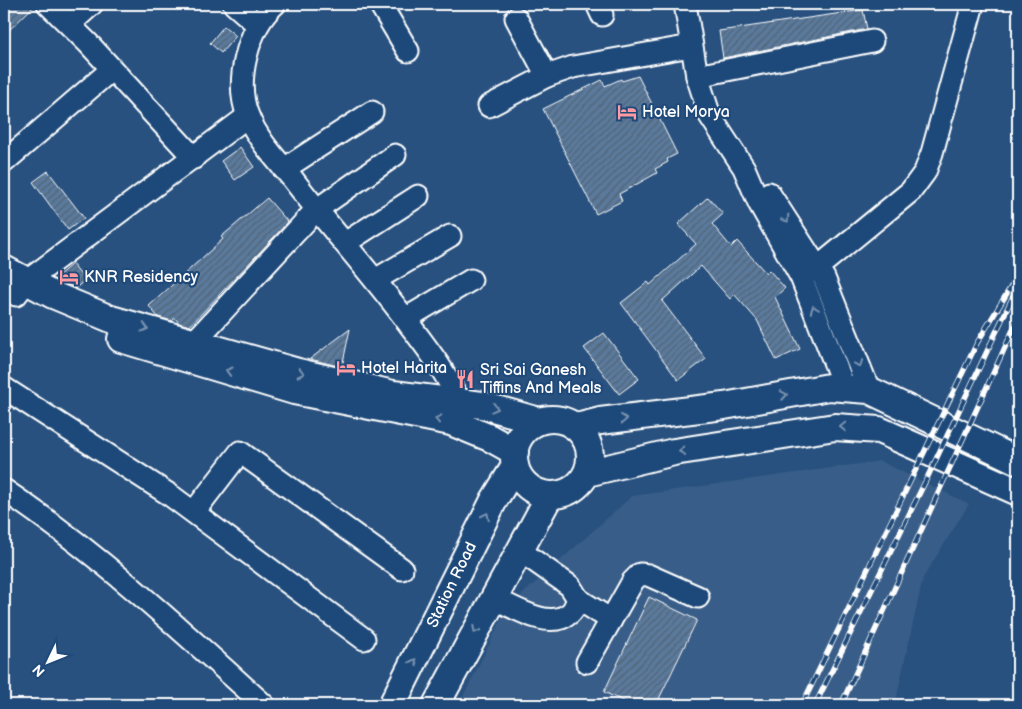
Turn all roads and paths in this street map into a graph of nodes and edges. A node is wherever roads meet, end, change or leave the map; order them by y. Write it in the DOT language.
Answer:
graph roads {
  1 [pos="48,4"];
  2 [pos="92,4"];
  3 [pos="234,4"];
  4 [pos="275,4"];
  5 [pos="380,4"];
  6 [pos="685,4"];
  7 [pos="973,4"];
  8 [pos="516,18"];
  9 [pos="70,24"];
  10 [pos="257,24"];
  11 [pos="872,41"];
  12 [pos="691,46"];
  13 [pos="408,51"];
  14 [pos="111,70"];
  15 [pos="547,76"];
  16 [pos="697,76"];
  17 [pos="489,106"];
  18 [pos="372,112"];
  19 [pos="248,116"];
  20 [pos="395,155"];
  21 [pos="194,158"];
  22 [pos="4,162"];
  23 [pos="744,168"];
  24 [pos="284,169"];
  25 [pos="418,196"];
  26 [pos="316,210"];
  27 [pos="450,236"];
  28 [pos="345,243"];
  29 [pos="817,268"];
  30 [pos="4,269"];
  31 [pos="375,280"];
  32 [pos="471,280"];
  33 [pos="16,289"];
  34 [pos="405,319"];
  35 [pos="194,342"];
  36 [pos="4,388"];
  37 [pos="868,392"];
  38 [pos="458,400"];
  39 [pos="539,421"];
  40 [pos="576,427"];
  41 [pos="879,430"];
  42 [pos="1018,443"];
  43 [pos="515,459"];
  44 [pos="1018,461"];
  45 [pos="587,474"];
  46 [pos="4,490"];
  47 [pos="1018,492"];
  48 [pos="550,495"];
  49 [pos="1018,502"];
  50 [pos="194,512"];
  51 [pos="519,550"];
  52 [pos="402,569"];
  53 [pos="698,597"];
  54 [pos="493,598"];
  55 [pos="578,599"];
  56 [pos="611,620"];
  57 [pos="364,640"];
  58 [pos="587,662"];
  59 [pos="264,705"];
  60 [pos="392,705"];
  61 [pos="436,705"];
  1 -- 9 [label="street"];
  2 -- 9 [label="street"];
  3 -- 10 [label="street"];
  4 -- 10 [label="street"];
  5 -- 13 [label="street"];
  6 -- 12 [label="street"];
  7 -- 29 [label="street"];
  8 -- 15 [label="street"];
  9 -- 14 [label="street"];
  10 -- 19 [label="street"];
  11 -- 16 [label="street"];
  12 -- 15 [label="street"];
  12 -- 16 [label="street"];
  14 -- 21 [label="street"];
  14 -- 22 [label="street"];
  15 -- 17 [label="street"];
  16 -- 23 [label="street"];
  18 -- 24 [label="street"];
  19 -- 21 [label="street"];
  19 -- 24 [label="street"];
  20 -- 26 [label="street"];
  21 -- 33 [label="street"];
  23 -- 29 [label="street, one-way"];
  37 -- 23 [label="street, one-way"];
  24 -- 26 [label="street"];
  25 -- 28 [label="street"];
  26 -- 28 [label="street"];
  26 -- 35 [label="street"];
  27 -- 31 [label="street"];
  28 -- 31 [label="street"];
  29 -- 37 [label="street, one-way"];
  30 -- 33 [label="main road"];
  31 -- 34 [label="street"];
  32 -- 34 [label="street"];
  33 -- 35 [label="main road, one-way"];
  43 -- 33 [label="main road, one-way"];
  34 -- 38 [label="street"];
  35 -- 38 [label="main road, one-way"];
  36 -- 50 [label="street"];
  40 -- 37 [label="main road, one-way"];
  37 -- 42 [label="main road"];
  37 -- 44 [label="main road"];
  38 -- 39 [label="main road, one-way"];
  39 -- 40 [label="main road"];
  39 -- 43 [label="main road"];
  40 -- 45 [label="main road"];
  41 -- 45 [label="main road, one-way"];
  41 -- 47 [label="main road"];
  41 -- 49 [label="main road"];
  43 -- 48 [label="main road"];
  60 -- 43 [label="main road, Station Road, one-way"];
  45 -- 48 [label="main road"];
  46 -- 59 [label="street"];
  48 -- 51 [label="main road"];
  50 -- 52 [label="street"];
  50 -- 57 [label="street"];
  51 -- 54 [label="main road"];
  51 -- 55 [label="street"];
  53 -- 56 [label="street"];
  54 -- 55 [label="street"];
  54 -- 61 [label="main road, one-way"];
  55 -- 56 [label="street"];
  56 -- 58 [label="street"];
}
